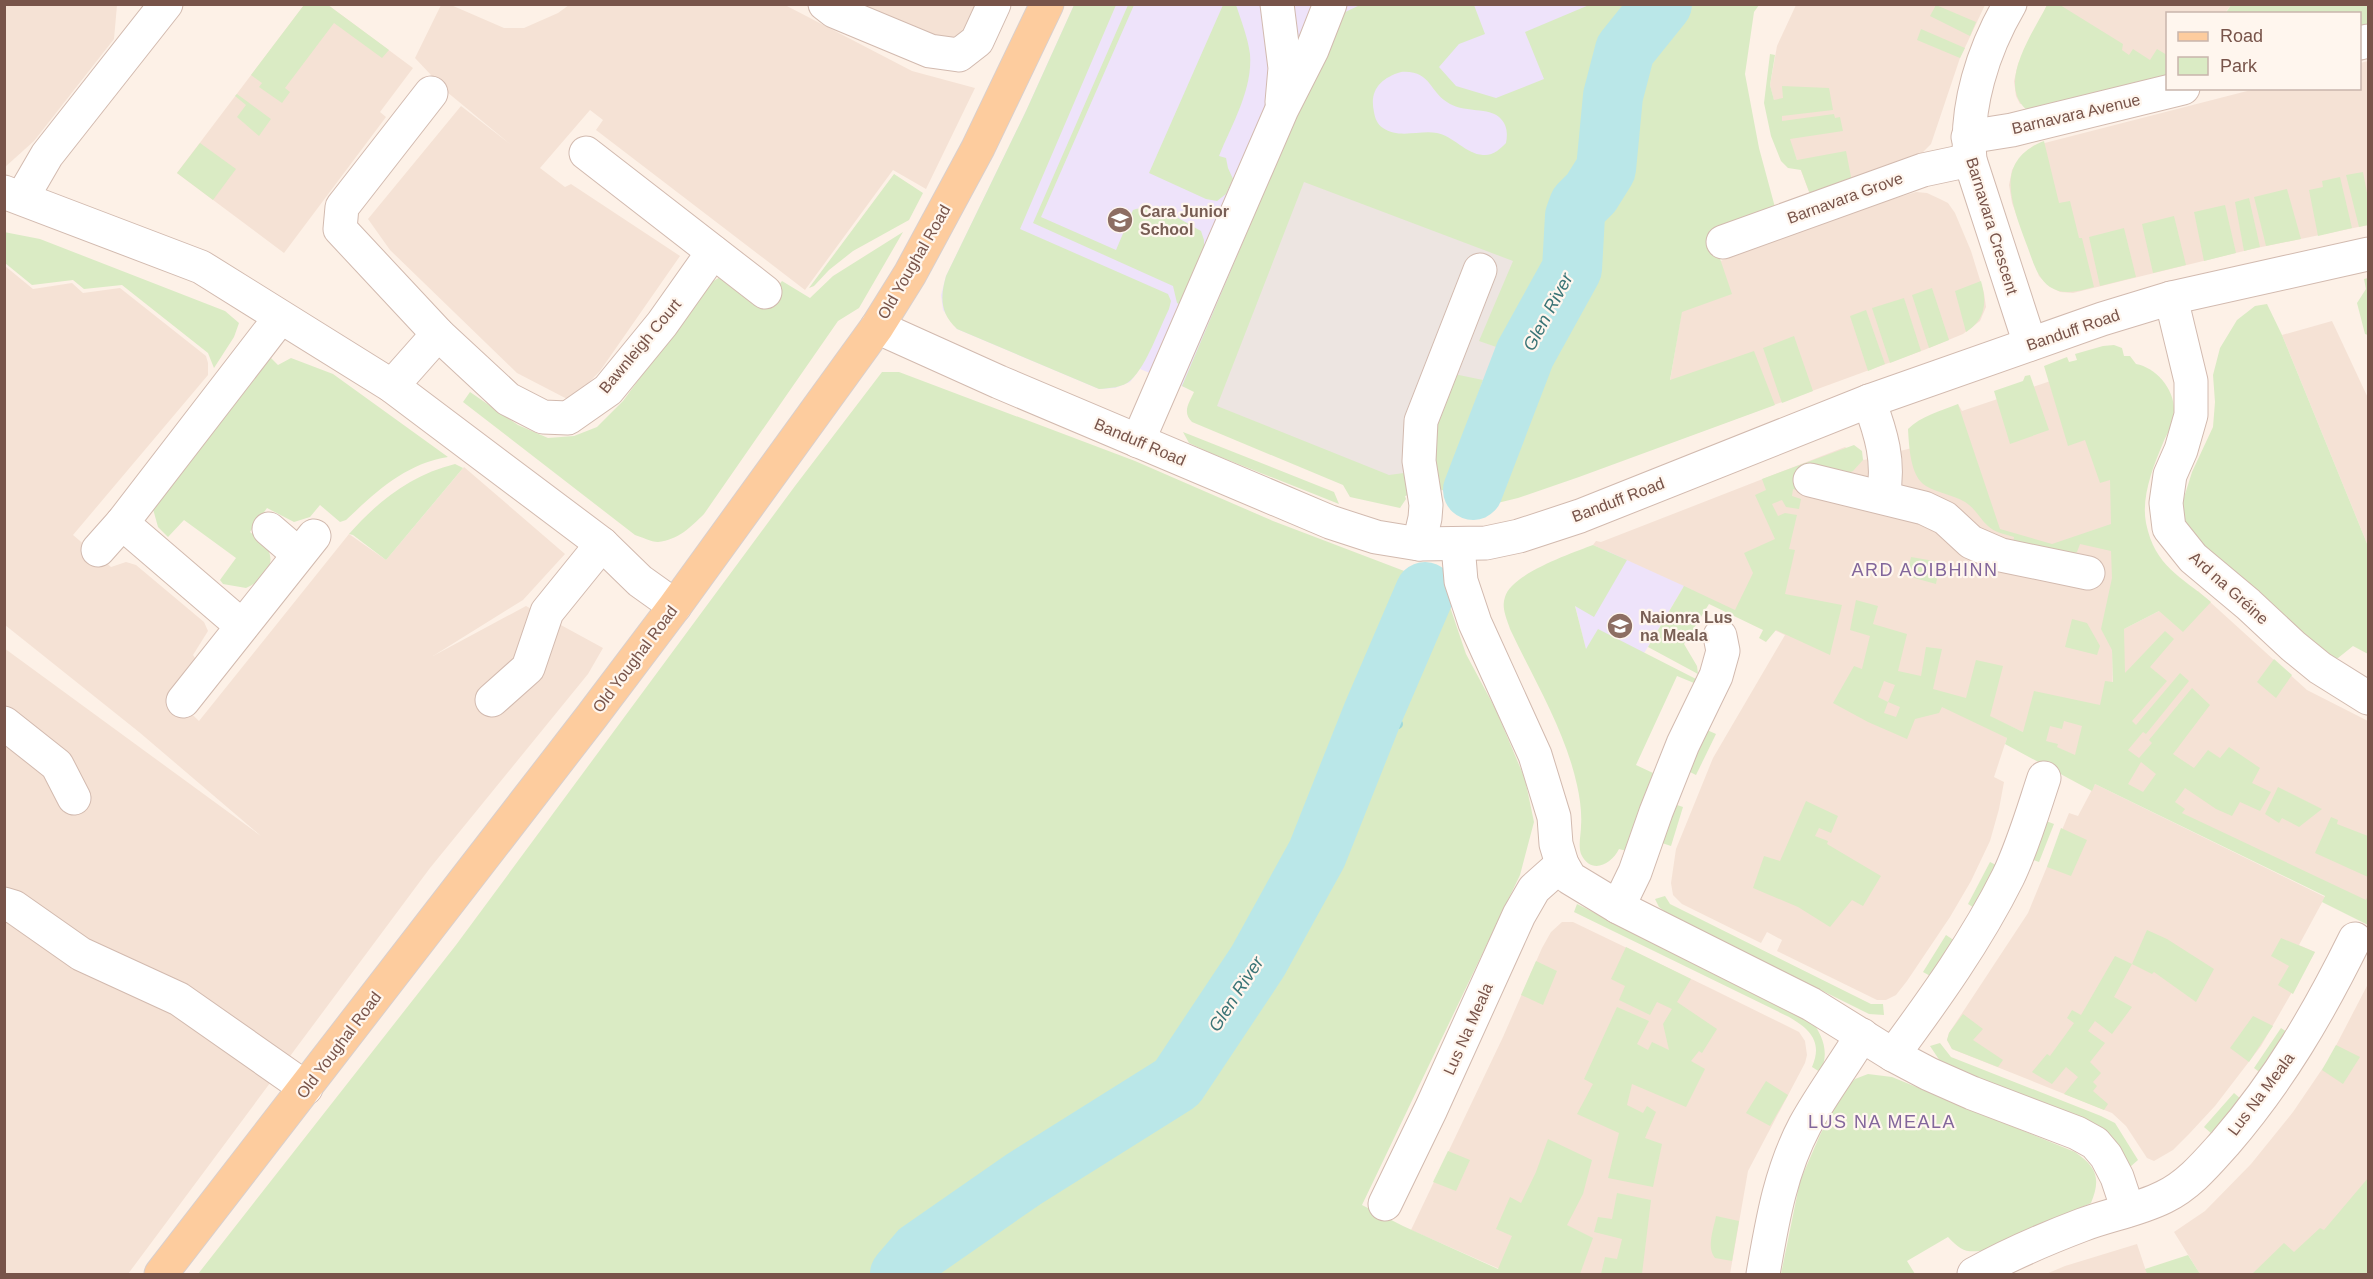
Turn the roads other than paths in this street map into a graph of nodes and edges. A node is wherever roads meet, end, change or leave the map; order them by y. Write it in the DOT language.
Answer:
graph roads {
  1 [pos="166,4"];
  2 [pos="825,4"];
  3 [pos="994,4"];
  4 [pos="1047,4"];
  5 [pos="1277,4"];
  6 [pos="1330,4"];
  7 [pos="2010,4"];
  8 [pos="2175,90"];
  9 [pos="431,93"];
  10 [pos="1282,109"];
  11 [pos="1969,148"];
  12 [pos="586,153"];
  13 [pos="13,195"];
  14 [pos="1723,242"];
  15 [pos="713,252"];
  16 [pos="2368,255"];
  17 [pos="1480,270"];
  18 [pos="765,292"];
  19 [pos="2171,298"];
  20 [pos="280,318"];
  21 [pos="877,327"];
  22 [pos="438,334"];
  23 [pos="2030,344"];
  24 [pos="392,386"];
  25 [pos="1869,401"];
  26 [pos="1138,441"];
  27 [pos="1810,480"];
  28 [pos="1883,496"];
  29 [pos="122,524"];
  30 [pos="269,529"];
  31 [pos="602,544"];
  32 [pos="1419,544"];
  33 [pos="1458,545"];
  34 [pos="98,550"];
  35 [pos="2088,573"];
  36 [pos="675,606"];
  37 [pos="242,626"];
  38 [pos="1720,636"];
  39 [pos="2368,698"];
  40 [pos="492,700"];
  41 [pos="183,701"];
  42 [pos="4,723"];
  43 [pos="2044,778"];
  44 [pos="74,798"];
  45 [pos="1562,864"];
  46 [pos="4,904"];
  47 [pos="1618,907"];
  48 [pos="2355,939"];
  49 [pos="1862,1035"];
  50 [pos="1893,1055"];
  51 [pos="306,1088"];
  52 [pos="1385,1204"];
  53 [pos="2128,1210"];
  54 [pos="161,1275"];
  55 [pos="1763,1275"];
  56 [pos="1974,1275"];
  1 -- 13 [label="street"];
  2 -- 3 [label="street"];
  4 -- 21 [label="main road, Old Youghal Road"];
  5 -- 10 [label="street"];
  6 -- 10 [label="street"];
  7 -- 11 [label="street, Barnavara Crescent"];
  8 -- 11 [label="street, Barnavara Avenue"];
  9 -- 22 [label="street, Bawnleigh Court"];
  10 -- 26 [label="street"];
  11 -- 14 [label="street, Barnavara Grove"];
  11 -- 23 [label="street, Barnavara Crescent"];
  12 -- 15 [label="street"];
  13 -- 20 [label="street"];
  15 -- 18 [label="street"];
  15 -- 22 [label="street, Bawnleigh Court"];
  16 -- 19 [label="street, Banduff Road"];
  17 -- 32 [label="street"];
  19 -- 23 [label="street, Banduff Road"];
  19 -- 39 [label="street, Ard na Gréine"];
  20 -- 24 [label="street"];
  20 -- 29 [label="street"];
  21 -- 26 [label="street, Banduff Road"];
  21 -- 36 [label="main road, Old Youghal Road"];
  22 -- 24 [label="street"];
  23 -- 25 [label="street, Banduff Road"];
  24 -- 31 [label="street"];
  25 -- 28 [label="street"];
  25 -- 33 [label="street, Banduff Road"];
  26 -- 32 [label="street, Banduff Road"];
  27 -- 28 [label="street"];
  28 -- 35 [label="street"];
  29 -- 34 [label="street"];
  29 -- 37 [label="street"];
  30 -- 37 [label="street"];
  31 -- 36 [label="street"];
  31 -- 40 [label="street"];
  32 -- 33 [label="street, Banduff Road"];
  33 -- 45 [label="street"];
  36 -- 51 [label="main road, Old Youghal Road"];
  37 -- 41 [label="street"];
  38 -- 47 [label="street"];
  42 -- 44 [label="street"];
  43 -- 50 [label="street"];
  45 -- 47 [label="street"];
  45 -- 52 [label="street, Lus Na Meala"];
  46 -- 51 [label="street"];
  47 -- 49 [label="street"];
  48 -- 53 [label="street, Lus Na Meala"];
  49 -- 50 [label="street"];
  49 -- 55 [label="street"];
  50 -- 53 [label="street"];
  51 -- 54 [label="main road, Old Youghal Road"];
  53 -- 56 [label="street, Lus Na Meala"];
}
